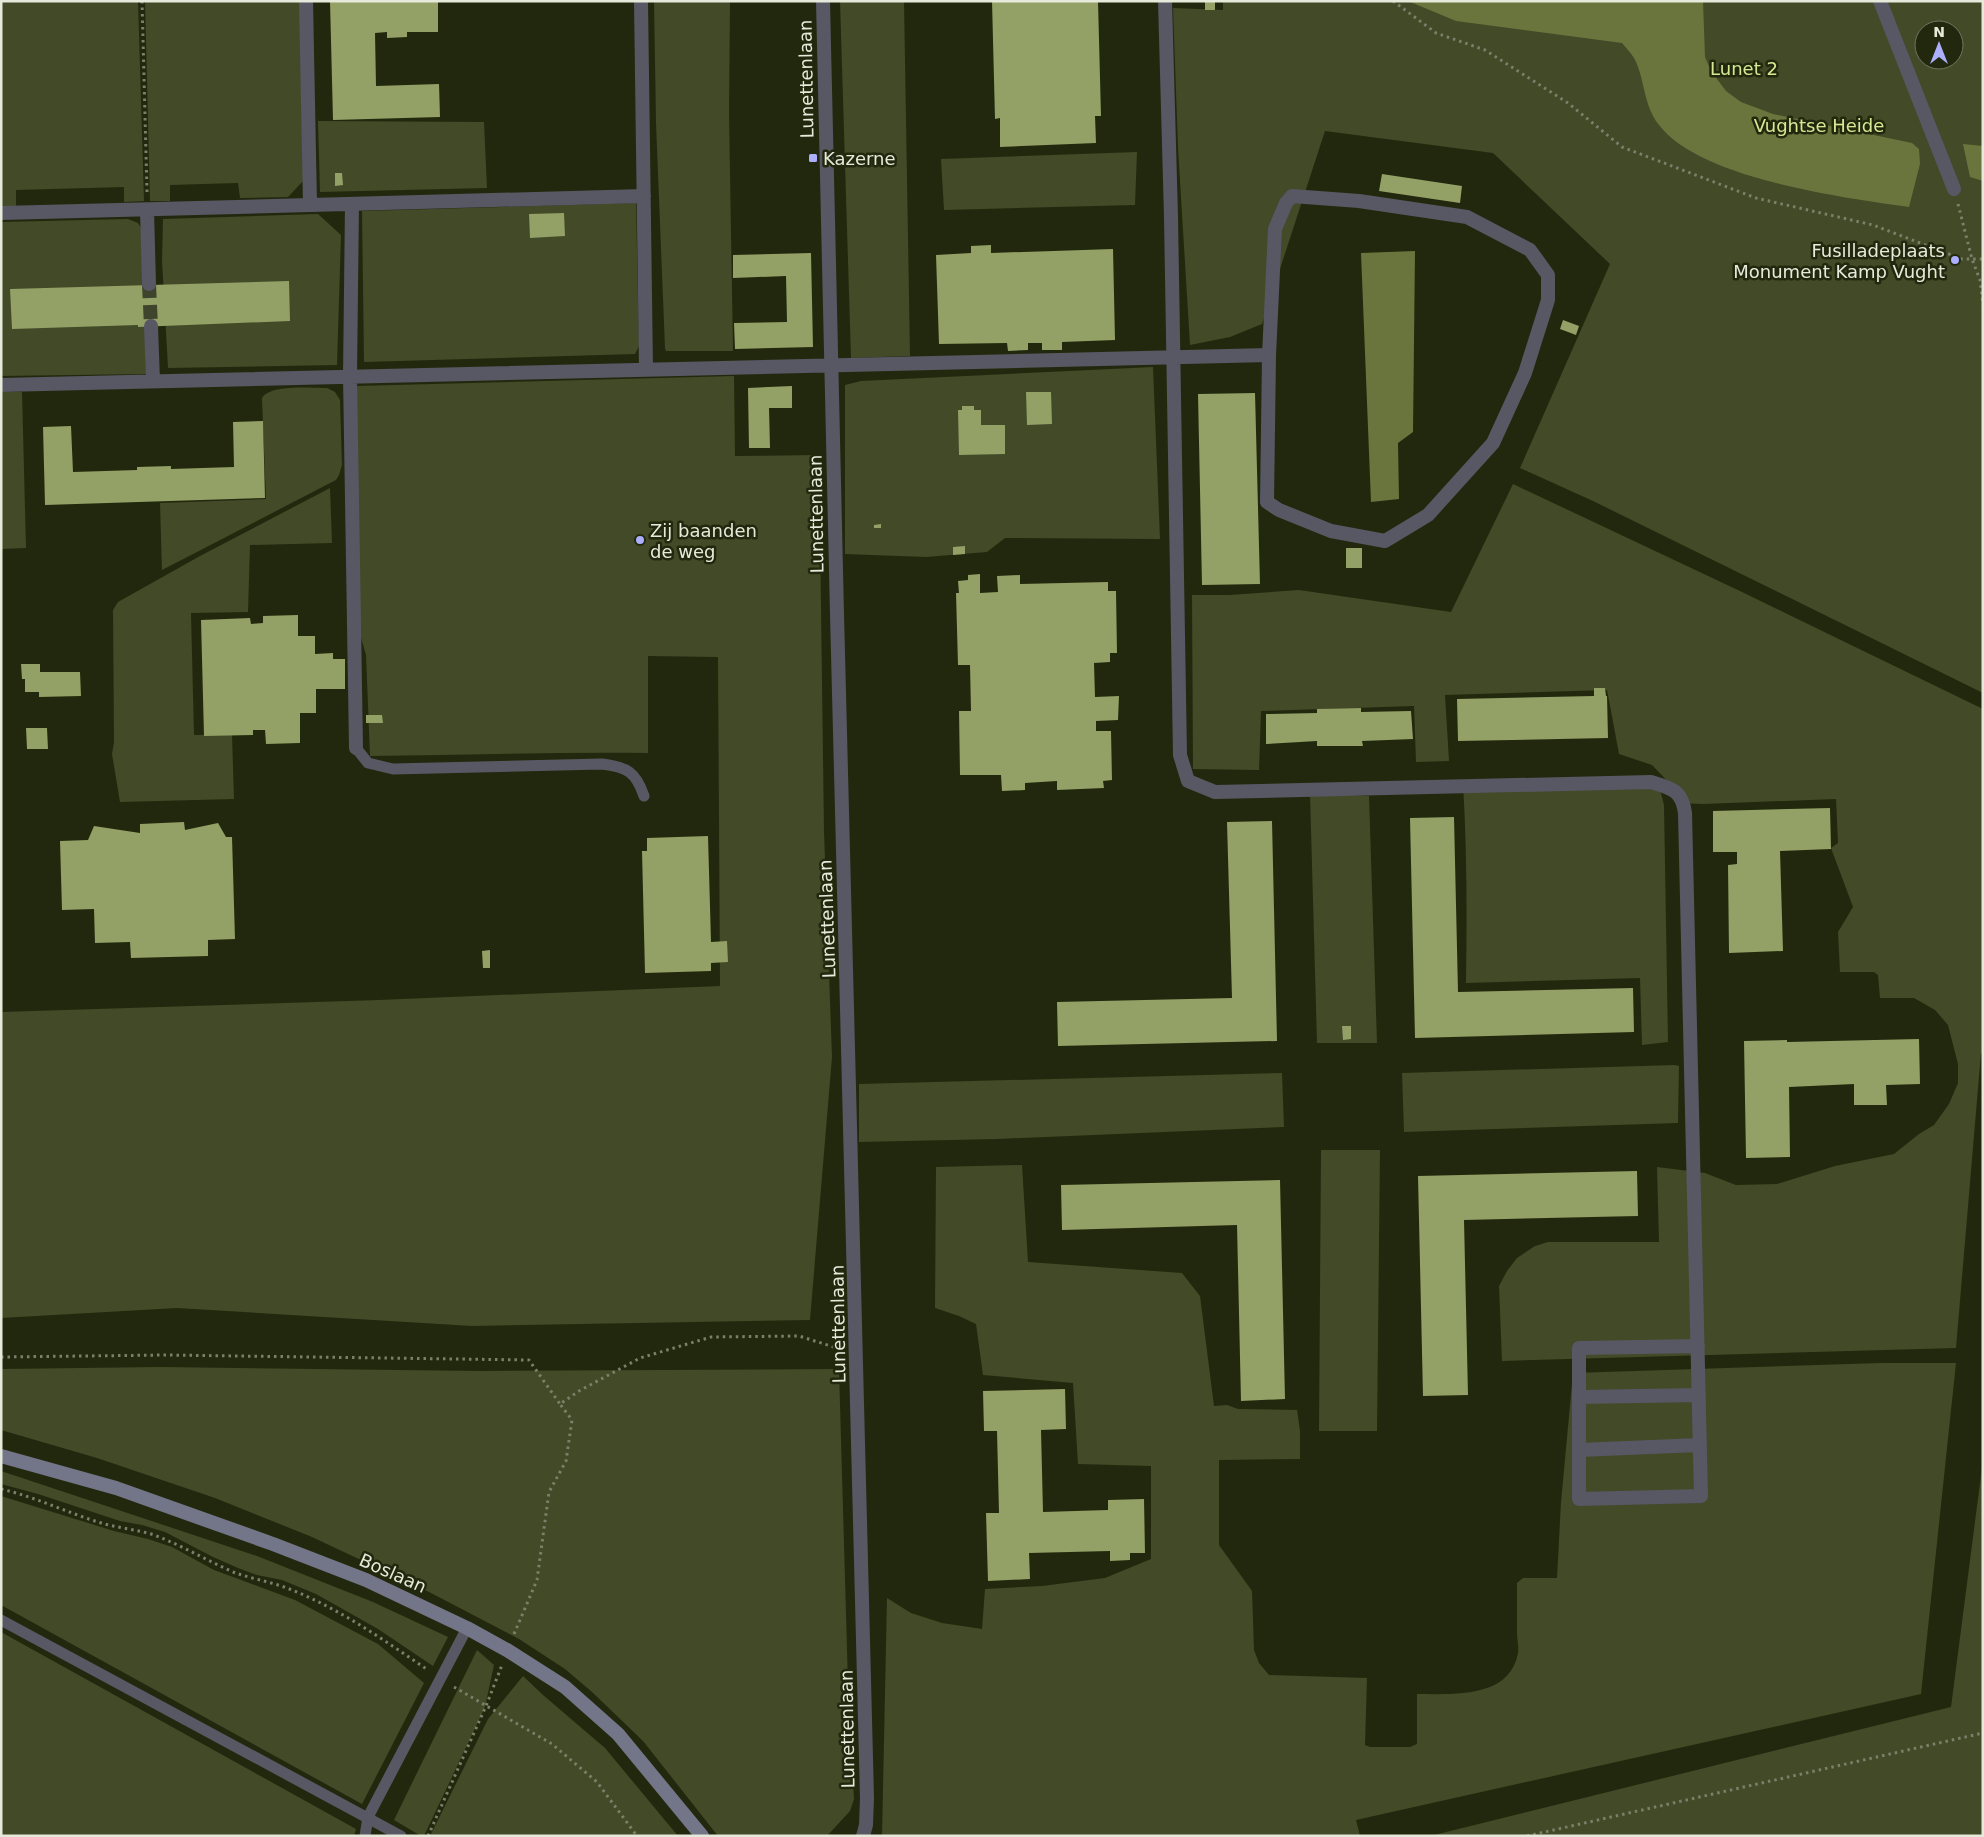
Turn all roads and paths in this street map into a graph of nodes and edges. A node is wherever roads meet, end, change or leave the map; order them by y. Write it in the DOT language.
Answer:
graph roads {
  1 [pos="142,1"];
  2 [pos="306,1"];
  3 [pos="641,1"];
  4 [pos="823,1"];
  5 [pos="1165,1"];
  6 [pos="1393,1"];
  7 [pos="1880,1"];
  8 [pos="1954,189"];
  9 [pos="644,196"];
  10 [pos="352,204"];
  11 [pos="310,205"];
  12 [pos="147,210"];
  13 [pos="1,213"];
  14 [pos="1972,259"];
  15 [pos="1983,259"];
  16 [pos="149,284"];
  17 [pos="1983,305"];
  18 [pos="151,326"];
  19 [pos="1269,355"];
  20 [pos="1174,357"];
  21 [pos="832,364"];
  22 [pos="646,369"];
  23 [pos="350,376"];
  24 [pos="153,381"];
  25 [pos="1,385"];
  26 [pos="356,748"];
  27 [pos="644,796"];
  28 [pos="1698,1346"];
  29 [pos="857,1354"];
  30 [pos="1,1357"];
  31 [pos="1699,1395"];
  32 [pos="1579,1397"];
  33 [pos="560,1404"];
  34 [pos="1699,1445"];
  35 [pos="1579,1450"];
  36 [pos="1,1456"];
  37 [pos="1,1489"];
  38 [pos="1,1620"];
  39 [pos="467,1628"];
  40 [pos="507,1650"];
  41 [pos="440,1679"];
  42 [pos="486,1706"];
  43 [pos="1983,1733"];
  44 [pos="368,1817"];
  45 [pos="366,1836"];
  46 [pos="401,1836"];
  47 [pos="428,1836"];
  48 [pos="638,1836"];
  49 [pos="702,1836"];
  50 [pos="863,1836"];
  51 [pos="1527,1836"];
  1 -- 12 [label="path"];
  2 -- 11 [label="street"];
  3 -- 9 [label="street"];
  4 -- 21 [label="street, Lunettenlaan"];
  5 -- 20 [label="street"];
  6 -- 14 [label="path"];
  7 -- 8 [label="street"];
  8 -- 14 [label="path"];
  9 -- 10 [label="street"];
  9 -- 22 [label="street"];
  10 -- 11 [label="street"];
  10 -- 23 [label="street"];
  11 -- 12 [label="street"];
  12 -- 13 [label="street"];
  12 -- 16 [label="street"];
  14 -- 15 [label="path"];
  14 -- 17 [label="path"];
  18 -- 24 [label="street"];
  19 -- 19 [label="street"];
  19 -- 20 [label="street"];
  20 -- 21 [label="street"];
  20 -- 28 [label="street"];
  21 -- 22 [label="street"];
  21 -- 29 [label="street, Lunettenlaan"];
  22 -- 23 [label="street"];
  23 -- 24 [label="street"];
  23 -- 26 [label="street"];
  24 -- 25 [label="street"];
  26 -- 27 [label="lane"];
  28 -- 31 [label="street"];
  28 -- 32 [label="street"];
  29 -- 33 [label="path"];
  29 -- 50 [label="street, Lunettenlaan"];
  30 -- 33 [label="path"];
  31 -- 32 [label="street"];
  31 -- 34 [label="street"];
  32 -- 35 [label="street"];
  33 -- 40 [label="path"];
  34 -- 35 [label="street"];
  34 -- 35 [label="street"];
  36 -- 39 [label="main road, Boslaan"];
  37 -- 41 [label="path"];
  38 -- 44 [label="lane"];
  39 -- 40 [label="main road, Boslaan"];
  39 -- 41 [label="lane"];
  40 -- 42 [label="path"];
  40 -- 49 [label="main road, Boslaan"];
  41 -- 42 [label="path"];
  41 -- 44 [label="lane"];
  42 -- 47 [label="path"];
  42 -- 48 [label="path"];
  43 -- 51 [label="path"];
  44 -- 45 [label="lane"];
  44 -- 46 [label="lane"];
}
